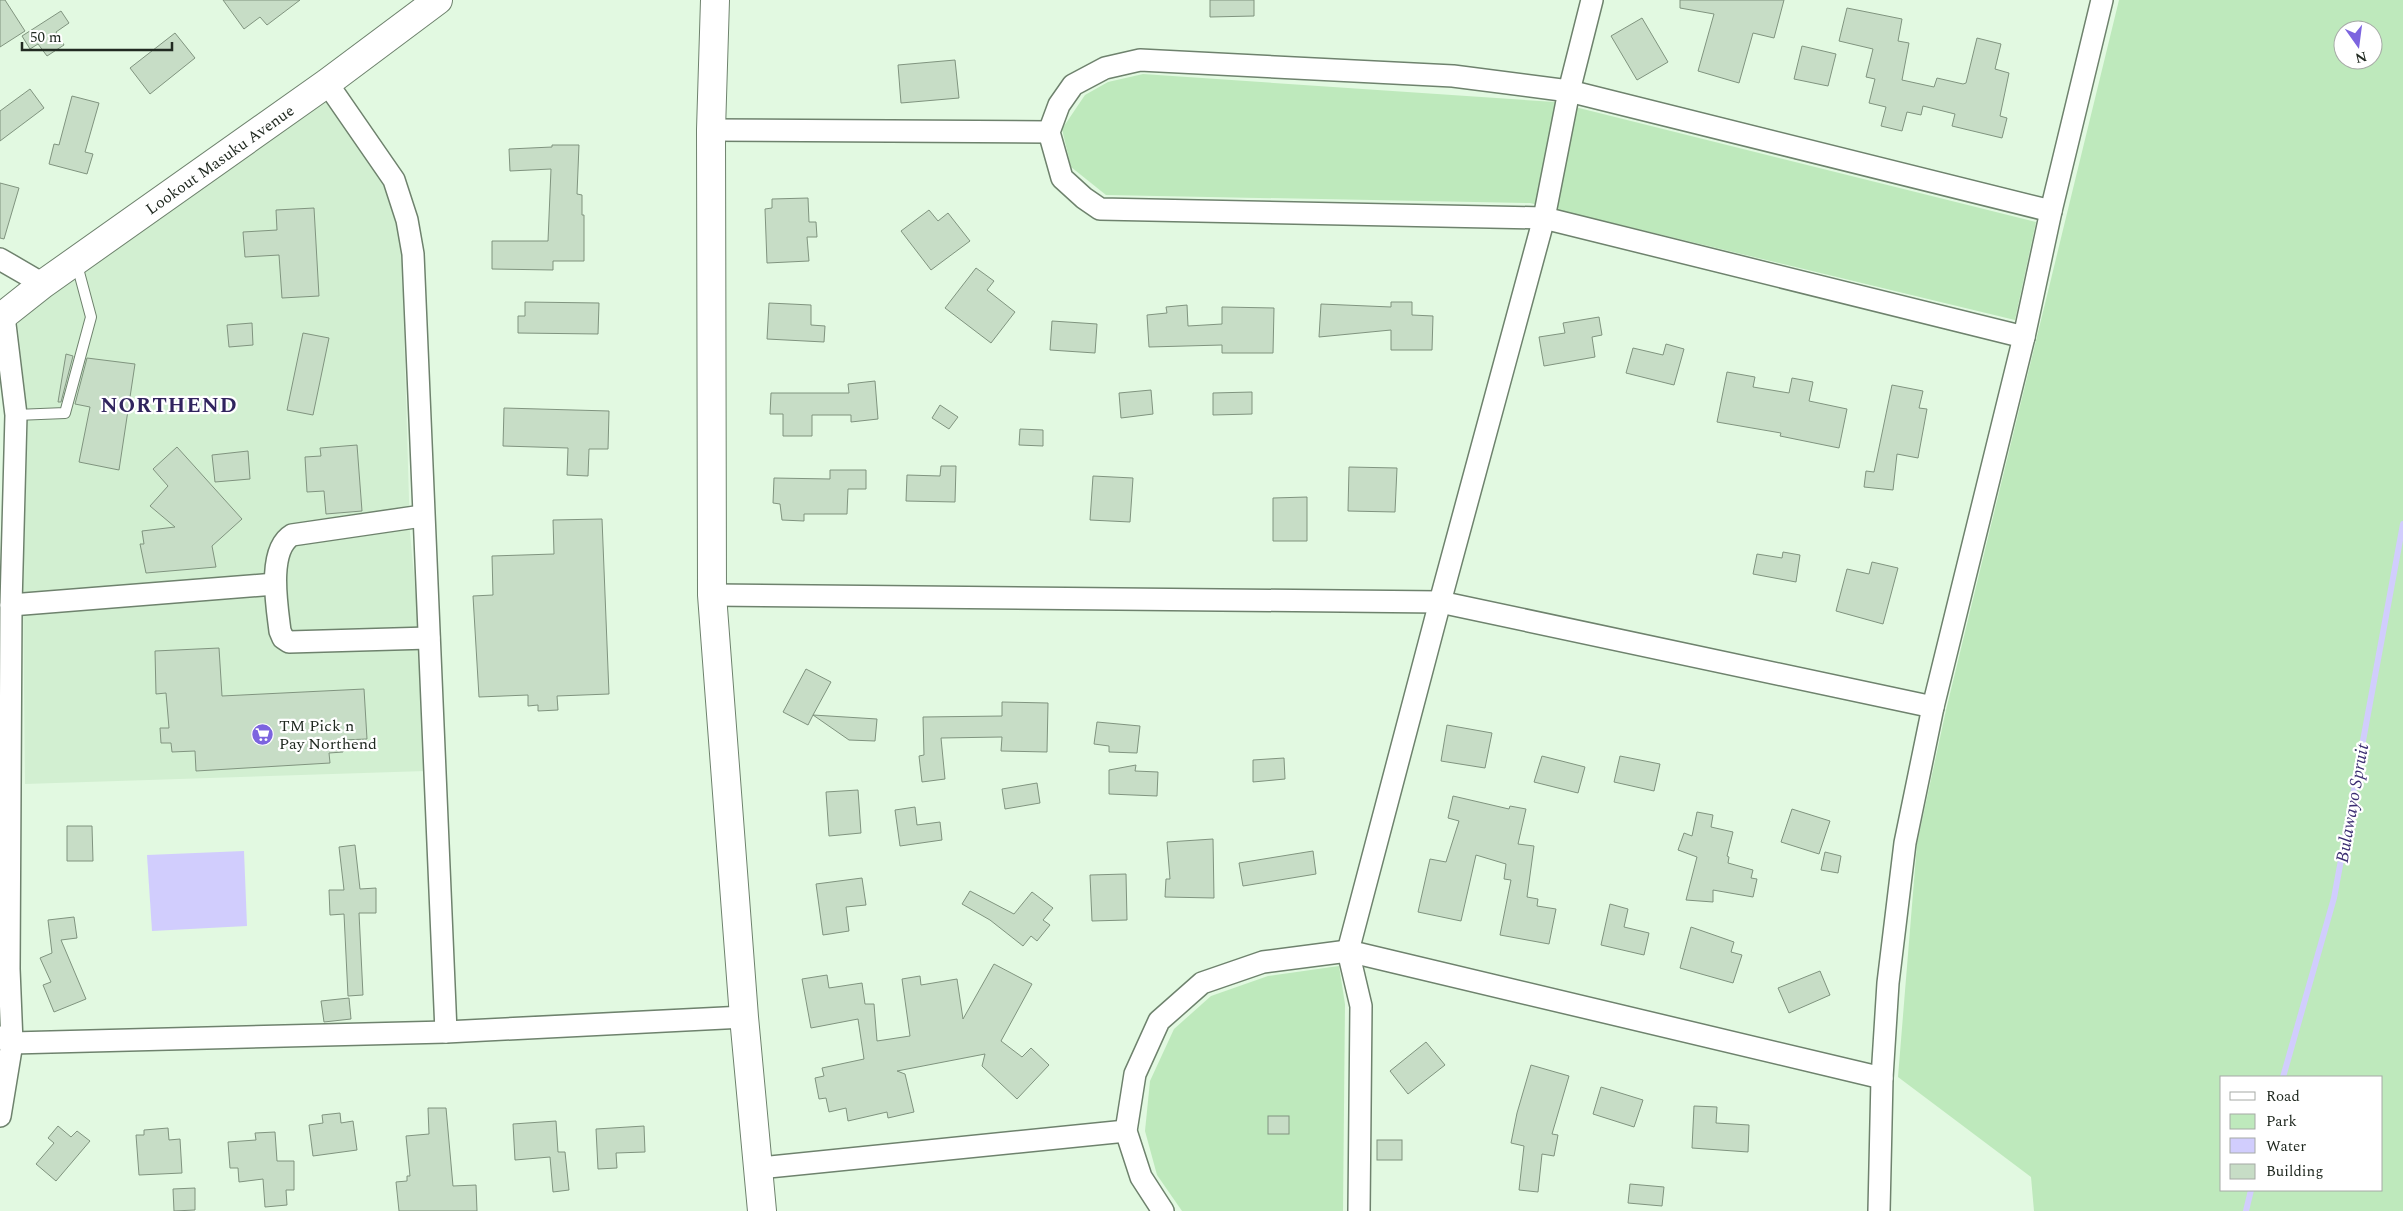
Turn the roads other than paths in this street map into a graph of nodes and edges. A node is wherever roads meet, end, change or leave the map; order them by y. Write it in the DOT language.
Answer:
graph roads {
  1 [pos="438,0"];
  2 [pos="1592,0"];
  3 [pos="2102,0"];
  4 [pos="711,6"];
  5 [pos="327,83"];
  6 [pos="1569,91"];
  7 [pos="710,130"];
  8 [pos="1049,132"];
  9 [pos="2051,211"];
  10 [pos="1544,218"];
  11 [pos="0,259"];
  12 [pos="76,260"];
  13 [pos="43,284"];
  14 [pos="2,317"];
  15 [pos="2024,337"];
  16 [pos="16,415"];
  17 [pos="422,516"];
  18 [pos="275,584"];
  19 [pos="712,595"];
  20 [pos="1440,602"];
  21 [pos="11,605"];
  22 [pos="429,638"];
  23 [pos="1934,708"];
  24 [pos="1348,951"];
  25 [pos="744,1017"];
  26 [pos="446,1032"];
  27 [pos="6,1040"];
  28 [pos="1882,1078"];
  29 [pos="0,1116"];
  30 [pos="1126,1131"];
  31 [pos="759,1168"];
  32 [pos="762,1211"];
  33 [pos="1163,1211"];
  34 [pos="1359,1211"];
  35 [pos="1879,1211"];
  1 -- 5 [label="street, Lookout Masuku Avenue"];
  2 -- 6 [label="street"];
  3 -- 9 [label="street"];
  4 -- 7 [label="street"];
  5 -- 12 [label="street, Lookout Masuku Avenue"];
  5 -- 17 [label="street"];
  6 -- 8 [label="street"];
  6 -- 9 [label="street"];
  6 -- 10 [label="street"];
  7 -- 8 [label="street"];
  7 -- 19 [label="street"];
  8 -- 10 [label="street"];
  9 -- 15 [label="street"];
  10 -- 15 [label="street"];
  10 -- 20 [label="street"];
  11 -- 13 [label="street"];
  12 -- 13 [label="street, Lookout Masuku Avenue"];
  12 -- 16 [label="lane"];
  13 -- 14 [label="street, Lookout Masuku Avenue"];
  14 -- 16 [label="street"];
  15 -- 23 [label="street"];
  16 -- 21 [label="street"];
  17 -- 18 [label="street"];
  17 -- 22 [label="street"];
  18 -- 21 [label="street"];
  18 -- 22 [label="street"];
  19 -- 20 [label="street"];
  19 -- 25 [label="street"];
  20 -- 23 [label="street"];
  20 -- 24 [label="street"];
  21 -- 27 [label="street"];
  22 -- 26 [label="street"];
  23 -- 28 [label="street"];
  24 -- 28 [label="street"];
  24 -- 30 [label="street"];
  24 -- 34 [label="street"];
  25 -- 26 [label="street"];
  25 -- 31 [label="street"];
  26 -- 27 [label="street"];
  27 -- 29 [label="street"];
  28 -- 35 [label="street"];
  30 -- 31 [label="street"];
  30 -- 33 [label="street"];
  31 -- 32 [label="street"];
}
